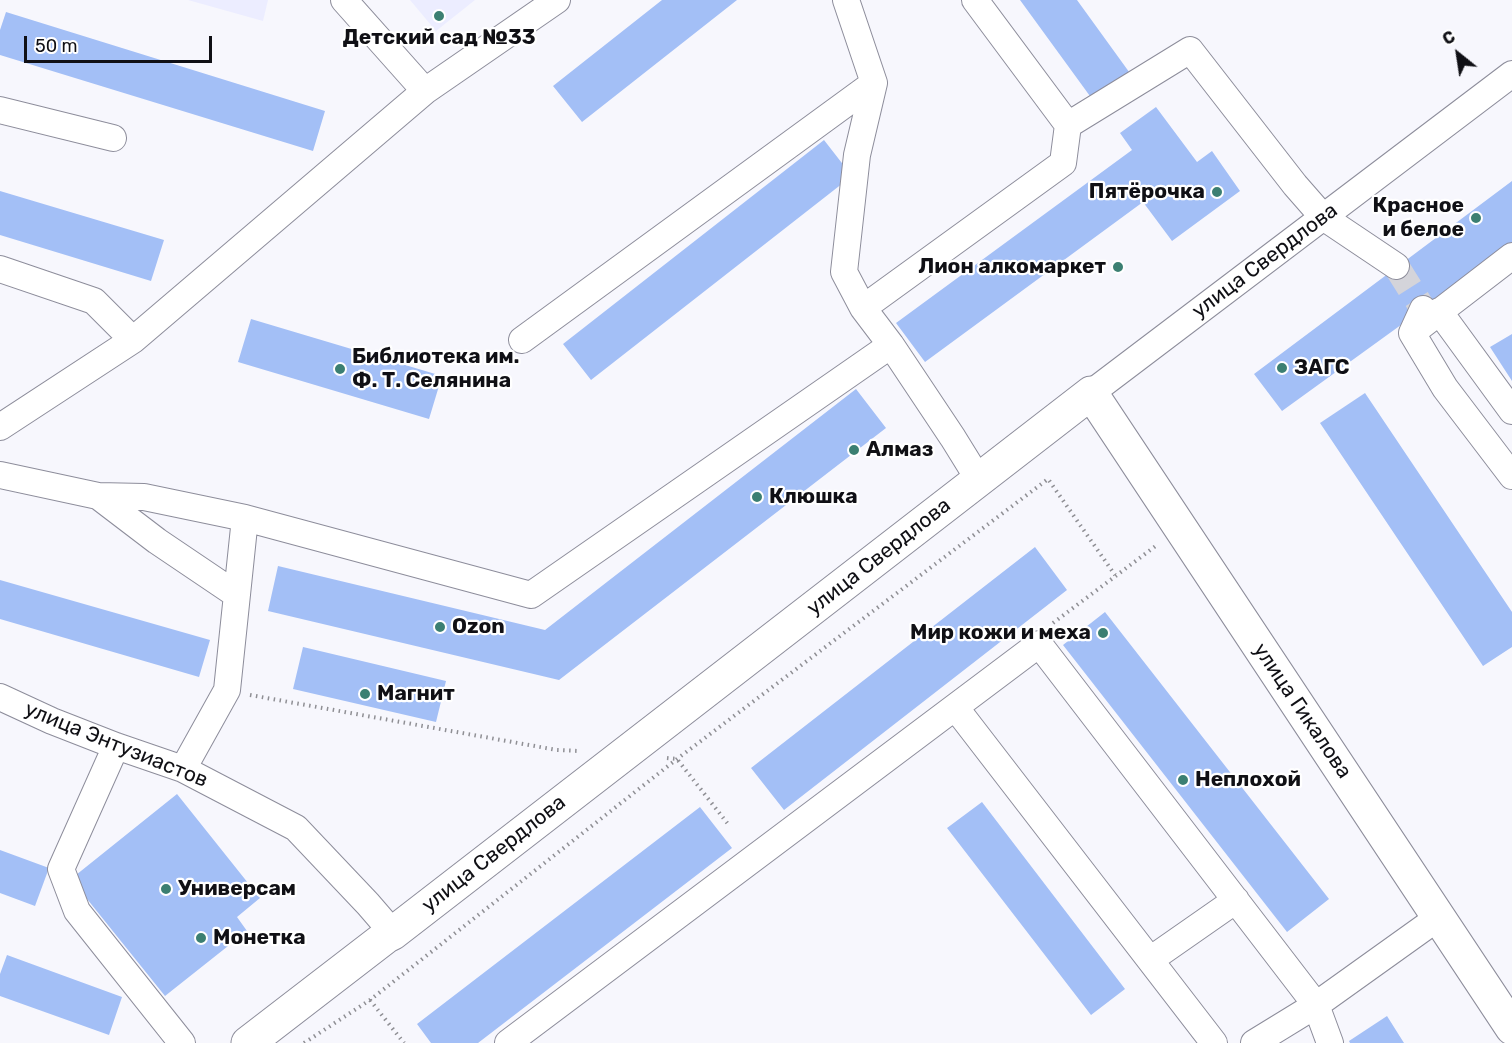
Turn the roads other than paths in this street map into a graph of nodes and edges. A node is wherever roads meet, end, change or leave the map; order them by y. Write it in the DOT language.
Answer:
graph roads {
  1 [pos="557,0"];
  2 [pos="846,0"];
  3 [pos="975,0"];
  4 [pos="349,2"];
  5 [pos="1512,74"];
  6 [pos="874,83"];
  7 [pos="425,91"];
  8 [pos="0,110"];
  9 [pos="1068,125"];
  10 [pos="113,138"];
  11 [pos="1323,217"];
  12 [pos="1512,256"];
  13 [pos="1396,266"];
  14 [pos="0,269"];
  15 [pos="863,308"];
  16 [pos="1431,310"];
  17 [pos="133,340"];
  18 [pos="522,340"];
  19 [pos="891,345"];
  20 [pos="1091,393"];
  21 [pos="1512,411"];
  22 [pos="0,427"];
  23 [pos="0,475"];
  24 [pos="1512,476"];
  25 [pos="979,480"];
  26 [pos="98,496"];
  27 [pos="245,518"];
  28 [pos="237,595"];
  29 [pos="0,697"];
  30 [pos="955,707"];
  31 [pos="116,746"];
  32 [pos="183,768"];
  33 [pos="1236,900"];
  34 [pos="1439,917"];
  35 [pos="393,933"];
  36 [pos="1150,960"];
  37 [pos="1316,1005"];
  38 [pos="1512,1028"];
  39 [pos="182,1043"];
  40 [pos="248,1043"];
  41 [pos="508,1043"];
  42 [pos="1214,1043"];
  43 [pos="1254,1043"];
  44 [pos="1330,1043"];
  1 -- 7 [label="street"];
  2 -- 6 [label="street"];
  3 -- 9 [label="street"];
  4 -- 7 [label="street"];
  5 -- 11 [label="street, улица Свердлова"];
  6 -- 15 [label="street"];
  6 -- 18 [label="street"];
  7 -- 17 [label="street"];
  8 -- 10 [label="street"];
  9 -- 11 [label="street"];
  9 -- 15 [label="street"];
  11 -- 13 [label="street"];
  11 -- 20 [label="street, улица Свердлова"];
  12 -- 16 [label="street"];
  14 -- 17 [label="street"];
  15 -- 19 [label="street"];
  16 -- 21 [label="street"];
  16 -- 24 [label="street"];
  17 -- 22 [label="street"];
  19 -- 25 [label="street"];
  19 -- 27 [label="street"];
  20 -- 25 [label="main road, улица Свердлова"];
  20 -- 34 [label="main road, улица Гикалова"];
  23 -- 26 [label="street"];
  25 -- 35 [label="main road, улица Свердлова"];
  26 -- 27 [label="street"];
  26 -- 28 [label="street"];
  27 -- 28 [label="street"];
  28 -- 32 [label="street"];
  29 -- 31 [label="street, улица Энтузиастов"];
  30 -- 33 [label="street"];
  30 -- 36 [label="street"];
  30 -- 41 [label="street"];
  31 -- 32 [label="street, улица Энтузиастов"];
  31 -- 39 [label="street"];
  32 -- 35 [label="street, улица Энтузиастов"];
  33 -- 36 [label="street"];
  33 -- 37 [label="street"];
  34 -- 37 [label="street"];
  34 -- 38 [label="main road, улица Гикалова"];
  35 -- 40 [label="main road, улица Свердлова"];
  36 -- 42 [label="street"];
  37 -- 43 [label="street"];
  37 -- 44 [label="street"];
}
